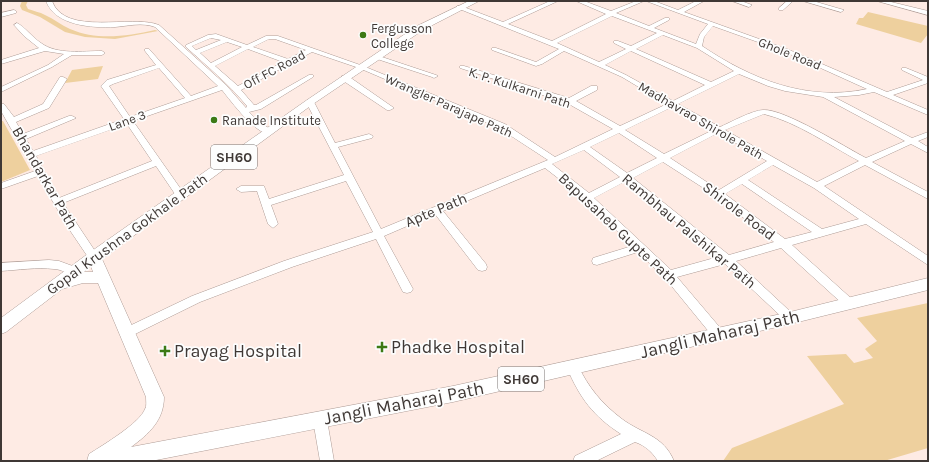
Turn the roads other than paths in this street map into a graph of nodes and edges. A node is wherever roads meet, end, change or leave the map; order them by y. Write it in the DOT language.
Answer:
graph roads {
  1 [pos="49,1"];
  2 [pos="475,1"];
  3 [pos="555,1"];
  4 [pos="579,1"];
  5 [pos="641,1"];
  6 [pos="649,1"];
  7 [pos="735,1"];
  8 [pos="790,1"];
  9 [pos="806,1"];
  10 [pos="880,1"];
  11 [pos="697,2"];
  12 [pos="749,5"];
  13 [pos="459,7"];
  14 [pos="781,9"];
  15 [pos="842,10"];
  16 [pos="14,12"];
  17 [pos="678,12"];
  18 [pos="612,13"];
  19 [pos="928,13"];
  20 [pos="1,15"];
  21 [pos="667,20"];
  22 [pos="503,24"];
  23 [pos="711,24"];
  24 [pos="17,25"];
  25 [pos="649,28"];
  26 [pos="207,30"];
  27 [pos="662,33"];
  28 [pos="213,36"];
  29 [pos="226,40"];
  30 [pos="616,42"];
  31 [pos="552,43"];
  32 [pos="247,47"];
  33 [pos="698,47"];
  34 [pos="565,48"];
  35 [pos="630,48"];
  36 [pos="44,49"];
  37 [pos="494,49"];
  38 [pos="147,50"];
  39 [pos="311,50"];
  40 [pos="102,52"];
  41 [pos="70,53"];
  42 [pos="196,53"];
  43 [pos="376,57"];
  44 [pos="1,62"];
  45 [pos="287,62"];
  46 [pos="601,64"];
  47 [pos="159,66"];
  48 [pos="210,66"];
  49 [pos="361,67"];
  50 [pos="462,67"];
  51 [pos="904,69"];
  52 [pos="738,72"];
  53 [pos="311,76"];
  54 [pos="434,76"];
  55 [pos="345,78"];
  56 [pos="63,79"];
  57 [pos="928,80"];
  58 [pos="711,85"];
  59 [pos="223,87"];
  60 [pos="594,88"];
  61 [pos="237,89"];
  62 [pos="876,89"];
  63 [pos="1,90"];
  64 [pos="824,94"];
  65 [pos="888,94"];
  66 [pos="189,98"];
  67 [pos="570,101"];
  68 [pos="310,102"];
  69 [pos="673,104"];
  70 [pos="2,108"];
  71 [pos="390,108"];
  72 [pos="248,109"];
  73 [pos="928,113"];
  74 [pos="72,118"];
  75 [pos="128,120"];
  76 [pos="12,121"];
  77 [pos="620,130"];
  78 [pos="720,130"];
  79 [pos="269,132"];
  80 [pos="928,134"];
  81 [pos="369,136"];
  82 [pos="21,138"];
  83 [pos="910,141"];
  84 [pos="332,146"];
  85 [pos="585,147"];
  86 [pos="928,150"];
  87 [pos="31,156"];
  88 [pos="664,157"];
  89 [pos="773,160"];
  90 [pos="866,161"];
  91 [pos="158,162"];
  92 [pos="550,162"];
  93 [pos="40,172"];
  94 [pos="348,177"];
  95 [pos="626,177"];
  96 [pos="742,180"];
  97 [pos="1,186"];
  98 [pos="817,186"];
  99 [pos="241,189"];
  100 [pos="719,194"];
  101 [pos="180,195"];
  102 [pos="928,196"];
  103 [pos="588,197"];
  104 [pos="57,202"];
  105 [pos="266,203"];
  106 [pos="437,210"];
  107 [pos="868,220"];
  108 [pos="273,224"];
  109 [pos="821,233"];
  110 [pos="379,234"];
  111 [pos="784,244"];
  112 [pos="641,247"];
  113 [pos="89,257"];
  114 [pos="727,259"];
  115 [pos="597,261"];
  116 [pos="928,261"];
  117 [pos="1,267"];
  118 [pos="482,268"];
  119 [pos="74,271"];
  120 [pos="670,275"];
  121 [pos="103,279"];
  122 [pos="928,284"];
  123 [pos="51,289"];
  124 [pos="407,289"];
  125 [pos="849,303"];
  126 [pos="790,318"];
  127 [pos="1,327"];
  128 [pos="127,333"];
  129 [pos="718,334"];
  130 [pos="573,368"];
  131 [pos="320,420"];
  132 [pos="634,435"];
  133 [pos="96,461"];
  134 [pos="112,461"];
  135 [pos="327,461"];
  136 [pos="580,461"];
  137 [pos="667,461"];
  1 -- 59 [label="street"];
  2 -- 13 [label="main road, Gopal Krushna Gokhale Path / SH60"];
  3 -- 22 [label="street"];
  4 -- 18 [label="street"];
  5 -- 18 [label="street"];
  6 -- 17 [label="street, Ghole Road"];
  7 -- 12 [label="street"];
  8 -- 14 [label="street"];
  9 -- 15 [label="street"];
  10 -- 19 [label="street"];
  11 -- 17 [label="street"];
  13 -- 22 [label="street, Madhavrao Shirole Path"];
  13 -- 43 [label="main road, Gopal Krushna Gokhale Path / SH60"];
  16 -- 20 [label="street"];
  17 -- 23 [label="street, Ghole Road"];
  18 -- 25 [label="street"];
  18 -- 31 [label="street"];
  21 -- 25 [label="street"];
  22 -- 31 [label="street, Madhavrao Shirole Path"];
  23 -- 33 [label="street"];
  23 -- 62 [label="street, Ghole Road"];
  24 -- 36 [label="street"];
  25 -- 27 [label="street"];
  26 -- 28 [label="street"];
  27 -- 33 [label="street"];
  27 -- 35 [label="street"];
  28 -- 29 [label="street"];
  28 -- 42 [label="street"];
  29 -- 32 [label="street"];
  29 -- 42 [label="street"];
  30 -- 35 [label="street"];
  31 -- 34 [label="street, Madhavrao Shirole Path"];
  32 -- 39 [label="street, Wrangler Parajape Path"];
  32 -- 45 [label="street"];
  32 -- 48 [label="street, Wrangler Parajape Path"];
  33 -- 52 [label="street"];
  34 -- 37 [label="street"];
  34 -- 46 [label="street, Madhavrao Shirole Path"];
  35 -- 46 [label="street"];
  35 -- 58 [label="street"];
  36 -- 41 [label="street"];
  36 -- 44 [label="street"];
  38 -- 47 [label="street"];
  39 -- 45 [label="street, Off FC Road"];
  39 -- 49 [label="street, Wrangler Parajape Path"];
  40 -- 41 [label="street"];
  41 -- 63 [label="street"];
  42 -- 48 [label="street"];
  43 -- 49 [label="main road, Gopal Krushna Gokhale Path / SH60"];
  43 -- 54 [label="street"];
  45 -- 61 [label="street, Off FC Road"];
  46 -- 69 [label="street, Madhavrao Shirole Path"];
  47 -- 66 [label="street"];
  47 -- 75 [label="street"];
  48 -- 61 [label="street"];
  49 -- 55 [label="main road, Gopal Krushna Gokhale Path / SH60"];
  49 -- 92 [label="street, Wrangler Parajape Path"];
  50 -- 67 [label="street, K. P. Kulkarni Path"];
  51 -- 57 [label="street"];
  52 -- 58 [label="street, Apte Path"];
  52 -- 64 [label="street"];
  53 -- 72 [label="street"];
  55 -- 68 [label="main road, Gopal Krushna Gokhale Path / SH60"];
  55 -- 71 [label="street"];
  56 -- 76 [label="street"];
  57 -- 65 [label="street"];
  58 -- 69 [label="street, Apte Path"];
  59 -- 66 [label="street, Lane 3"];
  59 -- 72 [label="street"];
  60 -- 67 [label="street"];
  61 -- 72 [label="street"];
  62 -- 64 [label="street"];
  62 -- 65 [label="street, Ghole Road"];
  64 -- 83 [label="street"];
  65 -- 73 [label="street, Ghole Road"];
  66 -- 75 [label="street, Lane 3"];
  67 -- 77 [label="street, K. P. Kulkarni Path"];
  68 -- 79 [label="main road, Gopal Krushna Gokhale Path / SH60"];
  68 -- 84 [label="street"];
  69 -- 77 [label="street, Apte Path"];
  69 -- 78 [label="street, Madhavrao Shirole Path"];
  70 -- 76 [label="street, Bhandarkar Path"];
  72 -- 79 [label="street"];
  74 -- 82 [label="street"];
  75 -- 87 [label="street, Lane 3"];
  75 -- 91 [label="street"];
  76 -- 82 [label="street, Bhandarkar Path"];
  77 -- 85 [label="street, Apte Path"];
  77 -- 88 [label="street, Shirole Road"];
  78 -- 88 [label="street"];
  78 -- 89 [label="street, Madhavrao Shirole Path"];
  78 -- 90 [label="street"];
  79 -- 101 [label="main road, Gopal Krushna Gokhale Path / SH60"];
  80 -- 83 [label="street"];
  81 -- 84 [label="street"];
  82 -- 87 [label="street, Bhandarkar Path"];
  83 -- 86 [label="street"];
  83 -- 90 [label="street"];
  84 -- 94 [label="street"];
  85 -- 92 [label="street, Apte Path"];
  85 -- 95 [label="street, Rambhau Palshikar Path"];
  87 -- 93 [label="street, Bhandarkar Path"];
  88 -- 95 [label="street"];
  88 -- 100 [label="street, Shirole Road"];
  89 -- 96 [label="street"];
  89 -- 98 [label="street, Madhavrao Shirole Path"];
  90 -- 98 [label="street"];
  90 -- 102 [label="street"];
  91 -- 101 [label="street"];
  91 -- 104 [label="street"];
  92 -- 103 [label="street, Bapusaheb Gupte Path"];
  92 -- 106 [label="street, Apte Path"];
  93 -- 97 [label="street"];
  93 -- 104 [label="street, Bhandarkar Path"];
  94 -- 105 [label="street"];
  94 -- 110 [label="street"];
  95 -- 103 [label="street"];
  95 -- 114 [label="street, Rambhau Palshikar Path"];
  96 -- 100 [label="street"];
  96 -- 109 [label="street"];
  98 -- 107 [label="street, Madhavrao Shirole Path"];
  99 -- 105 [label="street"];
  100 -- 111 [label="street, Shirole Road"];
  101 -- 113 [label="main road, Gopal Krushna Gokhale Path / SH60"];
  103 -- 112 [label="street, Bapusaheb Gupte Path"];
  104 -- 113 [label="street, Bhandarkar Path"];
  105 -- 108 [label="street"];
  106 -- 110 [label="street, Apte Path"];
  106 -- 118 [label="street"];
  107 -- 109 [label="street"];
  107 -- 116 [label="street, Madhavrao Shirole Path"];
  109 -- 111 [label="street"];
  110 -- 124 [label="street"];
  110 -- 128 [label="street, Apte Path"];
  111 -- 114 [label="street"];
  111 -- 125 [label="street, Shirole Road"];
  112 -- 115 [label="street"];
  112 -- 120 [label="street, Bapusaheb Gupte Path"];
  113 -- 119 [label="main road, Gopal Krushna Gokhale Path / SH60"];
  113 -- 121 [label="main road"];
  114 -- 120 [label="street"];
  114 -- 126 [label="street, Rambhau Palshikar Path"];
  117 -- 119 [label="street"];
  119 -- 123 [label="main road, Gopal Krushna Gokhale Path / SH60"];
  120 -- 129 [label="street, Bapusaheb Gupte Path"];
  121 -- 123 [label="main road"];
  121 -- 128 [label="main road"];
  122 -- 125 [label="main road, Jangli Maharaj Path / SH60"];
  123 -- 127 [label="main road, Gopal Krushna Gokhale Path / SH60"];
  125 -- 126 [label="main road, Jangli Maharaj Path / SH60"];
  126 -- 129 [label="main road, Jangli Maharaj Path / SH60"];
  128 -- 133 [label="main road"];
  129 -- 130 [label="main road, Jangli Maharaj Path / SH60"];
  130 -- 131 [label="main road, Jangli Maharaj Path / SH60"];
  130 -- 132 [label="street"];
  131 -- 134 [label="main road, Jangli Maharaj Path / SH60"];
  131 -- 135 [label="street"];
  132 -- 136 [label="street"];
  132 -- 137 [label="street"];
}
